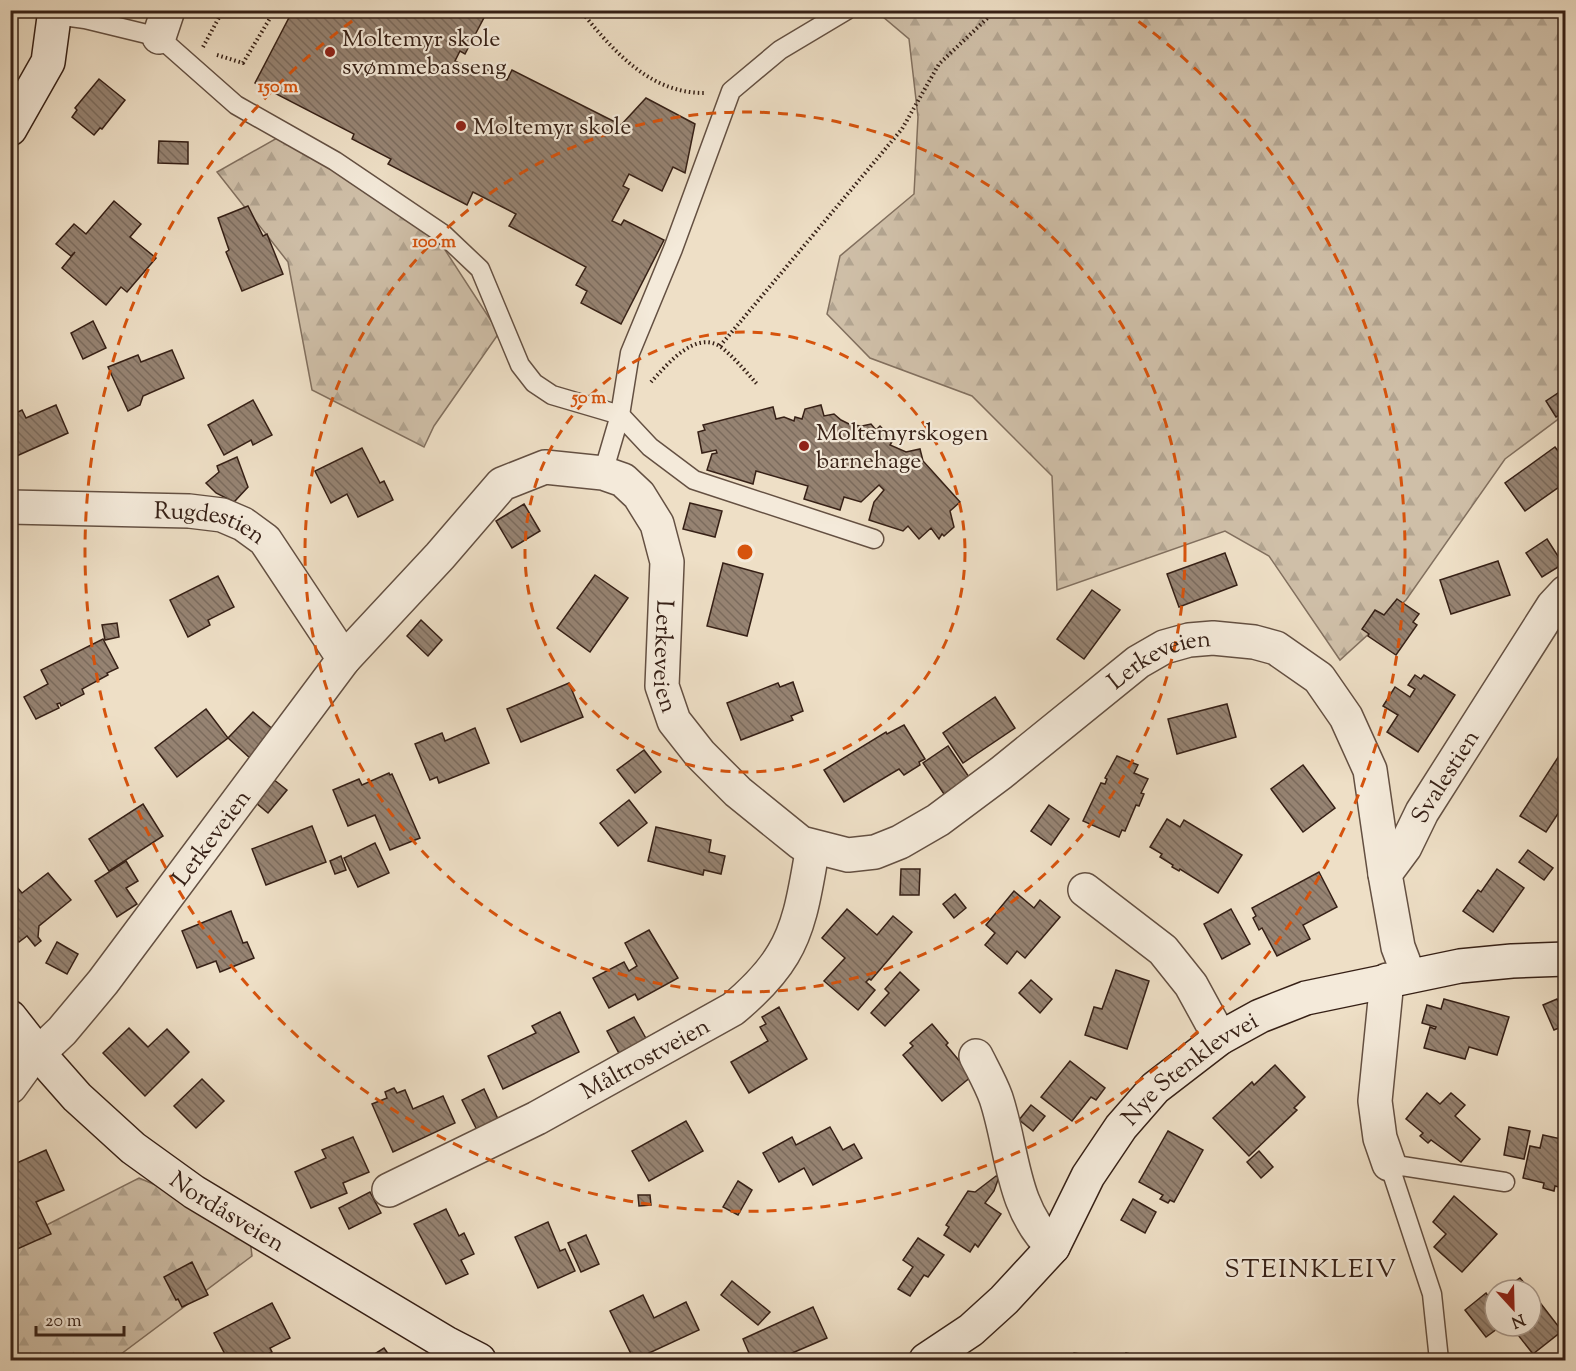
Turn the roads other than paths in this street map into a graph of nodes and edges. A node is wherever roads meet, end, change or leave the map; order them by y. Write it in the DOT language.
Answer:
graph roads {
  1 [pos="847,10"];
  2 [pos="56,13"];
  3 [pos="164,24"];
  4 [pos="10,129"];
  5 [pos="621,409"];
  6 [pos="603,473"];
  7 [pos="10,507"];
  8 [pos="874,539"];
  9 [pos="1566,592"];
  10 [pos="344,659"];
  11 [pos="813,847"];
  12 [pos="1385,874"];
  13 [pos="1085,890"];
  14 [pos="1566,959"];
  15 [pos="1398,978"];
  16 [pos="10,1017"];
  17 [pos="1220,1038"];
  18 [pos="25,1053"];
  19 [pos="976,1056"];
  20 [pos="10,1087"];
  21 [pos="1389,1164"];
  22 [pos="1505,1182"];
  23 [pos="389,1190"];
  24 [pos="1053,1247"];
  25 [pos="479,1360"];
  26 [pos="926,1360"];
  27 [pos="1439,1360"];
  1 -- 5 [label="lane"];
  2 -- 3 [label="lane"];
  2 -- 4 [label="street"];
  3 -- 5 [label="lane"];
  5 -- 6 [label="lane"];
  5 -- 8 [label="lane"];
  6 -- 10 [label="street, Lerkeveien"];
  6 -- 11 [label="street, Lerkeveien"];
  7 -- 10 [label="street, Rugdestien"];
  9 -- 12 [label="street, Svalestien"];
  10 -- 18 [label="street, Lerkeveien"];
  11 -- 12 [label="street, Lerkeveien"];
  11 -- 23 [label="street, Måltrostveien"];
  12 -- 15 [label="street"];
  13 -- 17 [label="street"];
  14 -- 15 [label="street, Nye Stenklevvei"];
  15 -- 17 [label="street, Nye Stenklevvei"];
  15 -- 21 [label="street"];
  16 -- 18 [label="street, Nordåsveien"];
  17 -- 24 [label="street, Nye Stenklevvei"];
  18 -- 20 [label="street, Lerkeveien"];
  18 -- 25 [label="street, Nordåsveien"];
  19 -- 24 [label="street"];
  21 -- 22 [label="lane"];
  21 -- 27 [label="lane"];
  24 -- 26 [label="street, Nye Stenklevvei"];
}
